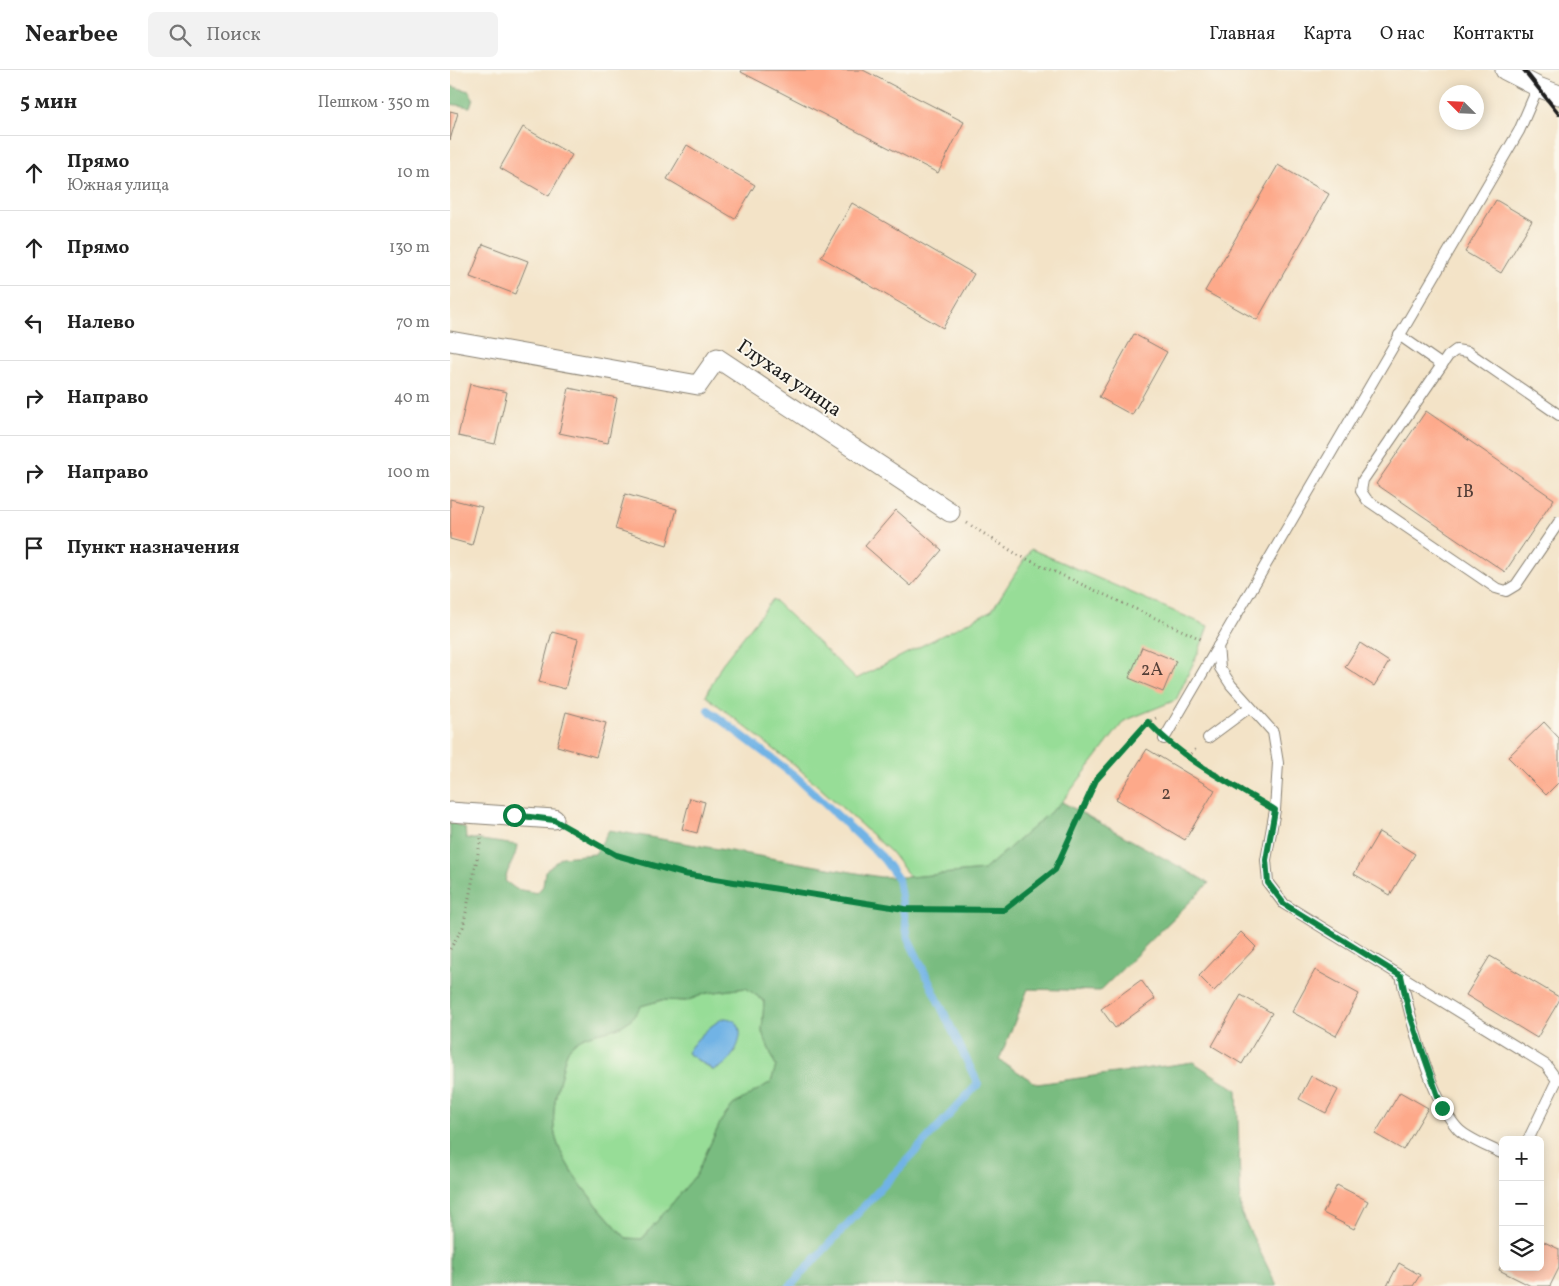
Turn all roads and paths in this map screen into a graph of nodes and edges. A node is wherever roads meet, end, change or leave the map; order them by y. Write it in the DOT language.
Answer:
graph roads {
  1 [pos="1505,70"];
  2 [pos="1538,87"];
  3 [pos="1559,95"];
  4 [pos="1400,335"];
  5 [pos="450,341"];
  6 [pos="1442,365"];
  7 [pos="1559,415"];
  8 [pos="950,512"];
  9 [pos="1559,522"];
  10 [pos="1218,646"];
  11 [pos="1184,705"];
  12 [pos="1250,708"];
  13 [pos="1148,722"];
  14 [pos="1208,738"];
  15 [pos="1164,739"];
  16 [pos="1275,810"];
  17 [pos="450,812"];
  18 [pos="485,814"];
  19 [pos="554,820"];
  20 [pos="450,949"];
  21 [pos="1401,976"];
  22 [pos="1530,1136"];
  23 [pos="1499,1152"];
  1 -- 2 [label="street"];
  2 -- 3 [label="street"];
  2 -- 4 [label="lane"];
  4 -- 6 [label="lane"];
  4 -- 10 [label="lane"];
  5 -- 8 [label="street, Глухая улица"];
  6 -- 7 [label="lane"];
  6 -- 9 [label="lane"];
  8 -- 10 [label="path"];
  10 -- 11 [label="lane"];
  10 -- 12 [label="lane"];
  11 -- 13 [label="path"];
  11 -- 15 [label="lane"];
  12 -- 14 [label="lane"];
  12 -- 16 [label="lane"];
  13 -- 15 [label="path"];
  13 -- 19 [label="path"];
  15 -- 16 [label="path"];
  16 -- 21 [label="lane"];
  17 -- 18 [label="street"];
  18 -- 19 [label="street"];
  18 -- 20 [label="path"];
  21 -- 22 [label="lane"];
  21 -- 23 [label="lane"];
}
